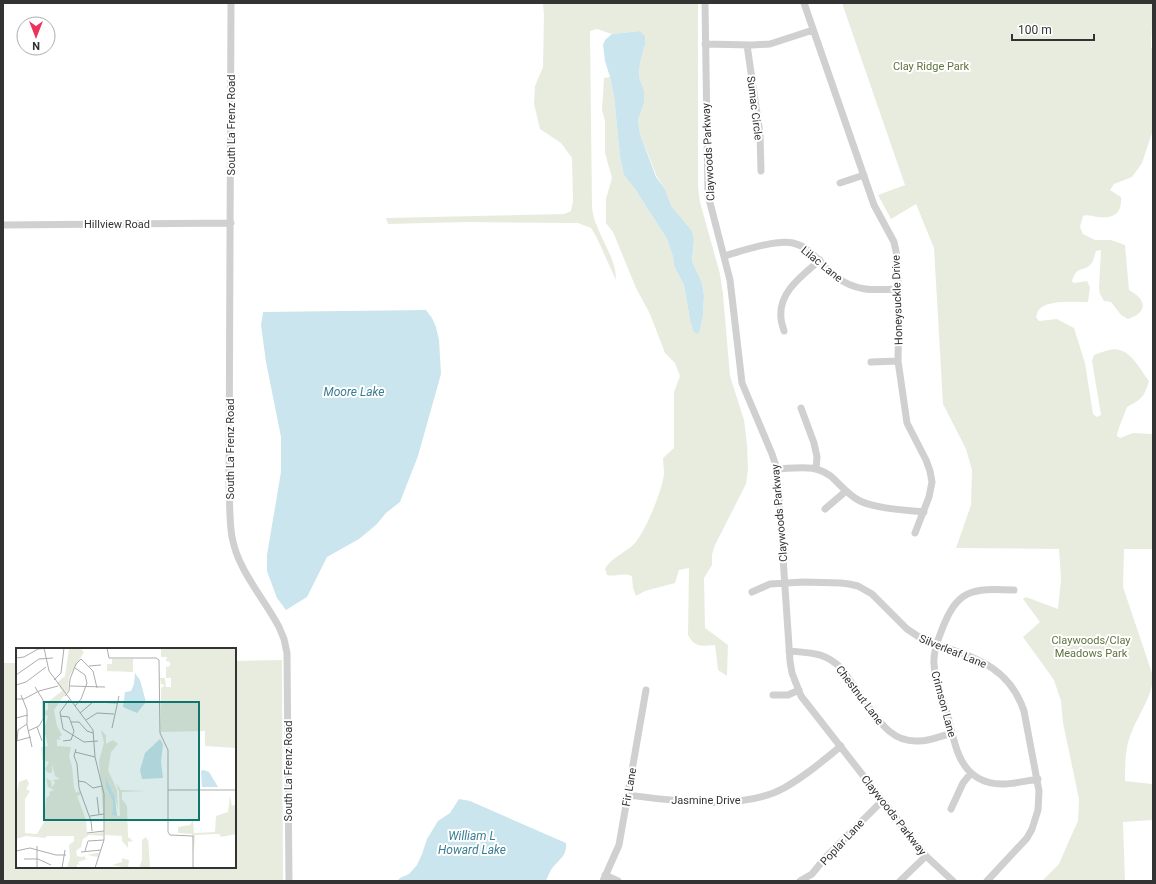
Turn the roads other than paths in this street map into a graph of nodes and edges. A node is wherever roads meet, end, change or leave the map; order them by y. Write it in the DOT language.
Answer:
graph roads {
  1 [pos="231,3"];
  2 [pos="705,3"];
  3 [pos="804,3"];
  4 [pos="813,30"];
  5 [pos="705,44"];
  6 [pos="747,45"];
  7 [pos="761,170"];
  8 [pos="864,175"];
  9 [pos="840,183"];
  10 [pos="231,223"];
  11 [pos="3,225"];
  12 [pos="724,256"];
  13 [pos="820,260"];
  14 [pos="898,289"];
  15 [pos="784,331"];
  16 [pos="898,361"];
  17 [pos="872,362"];
  18 [pos="801,408"];
  19 [pos="777,469"];
  20 [pos="816,469"];
  21 [pos="846,492"];
  22 [pos="825,509"];
  23 [pos="924,512"];
  24 [pos="915,533"];
  25 [pos="784,583"];
  26 [pos="1014,590"];
  27 [pos="752,592"];
  28 [pos="937,644"];
  29 [pos="789,651"];
  30 [pos="646,690"];
  31 [pos="799,690"];
  32 [pos="773,696"];
  33 [pos="952,734"];
  34 [pos="841,746"];
  35 [pos="971,773"];
  36 [pos="1038,779"];
  37 [pos="628,795"];
  38 [pos="882,801"];
  39 [pos="951,809"];
  40 [pos="926,856"];
  41 [pos="604,878"];
  42 [pos="289,881"];
  43 [pos="618,881"];
  44 [pos="800,881"];
  45 [pos="900,881"];
  46 [pos="953,881"];
  47 [pos="987,881"];
  1 -- 10 [label="street, South La Frenz Road"];
  2 -- 5 [label="street, Claywoods Parkway"];
  3 -- 4 [label="street, Honeysuckle Drive"];
  4 -- 6 [label="street"];
  4 -- 8 [label="street, Honeysuckle Drive"];
  5 -- 6 [label="street"];
  5 -- 12 [label="street, Claywoods Parkway"];
  6 -- 7 [label="street, Sumac Circle"];
  8 -- 9 [label="street"];
  8 -- 14 [label="street, Honeysuckle Drive"];
  10 -- 11 [label="street, Hillview Road"];
  10 -- 42 [label="street, South La Frenz Road"];
  12 -- 13 [label="street, Lilac Lane"];
  12 -- 19 [label="street, Claywoods Parkway"];
  13 -- 14 [label="street, Lilac Lane"];
  13 -- 15 [label="street"];
  14 -- 16 [label="street, Honeysuckle Drive"];
  16 -- 17 [label="street"];
  16 -- 23 [label="street, Honeysuckle Drive"];
  18 -- 20 [label="street"];
  19 -- 20 [label="street"];
  19 -- 25 [label="street, Claywoods Parkway"];
  20 -- 21 [label="street"];
  21 -- 22 [label="street"];
  21 -- 23 [label="street"];
  23 -- 24 [label="street, Honeysuckle Drive"];
  25 -- 27 [label="street, Silverleaf Lane"];
  25 -- 28 [label="street, Silverleaf Lane"];
  25 -- 29 [label="street, Claywoods Parkway"];
  26 -- 28 [label="street, Crimson Lane"];
  28 -- 33 [label="street, Crimson Lane"];
  28 -- 36 [label="street, Silverleaf Lane"];
  29 -- 31 [label="street, Claywoods Parkway"];
  29 -- 33 [label="street, Chestnut Lane"];
  30 -- 37 [label="street, Fir Lane"];
  31 -- 32 [label="street"];
  31 -- 34 [label="street, Claywoods Parkway"];
  33 -- 35 [label="street, Crimson Lane"];
  34 -- 37 [label="street, Jasmine Drive"];
  34 -- 38 [label="street, Claywoods Parkway"];
  35 -- 36 [label="street, Crimson Lane"];
  35 -- 39 [label="street"];
  36 -- 47 [label="street, Silverleaf Lane"];
  37 -- 41 [label="street, Fir Lane"];
  38 -- 40 [label="street, Claywoods Parkway"];
  38 -- 44 [label="street, Poplar Lane"];
  40 -- 45 [label="street"];
  40 -- 46 [label="street, Claywoods Parkway"];
  41 -- 43 [label="street"];
}
